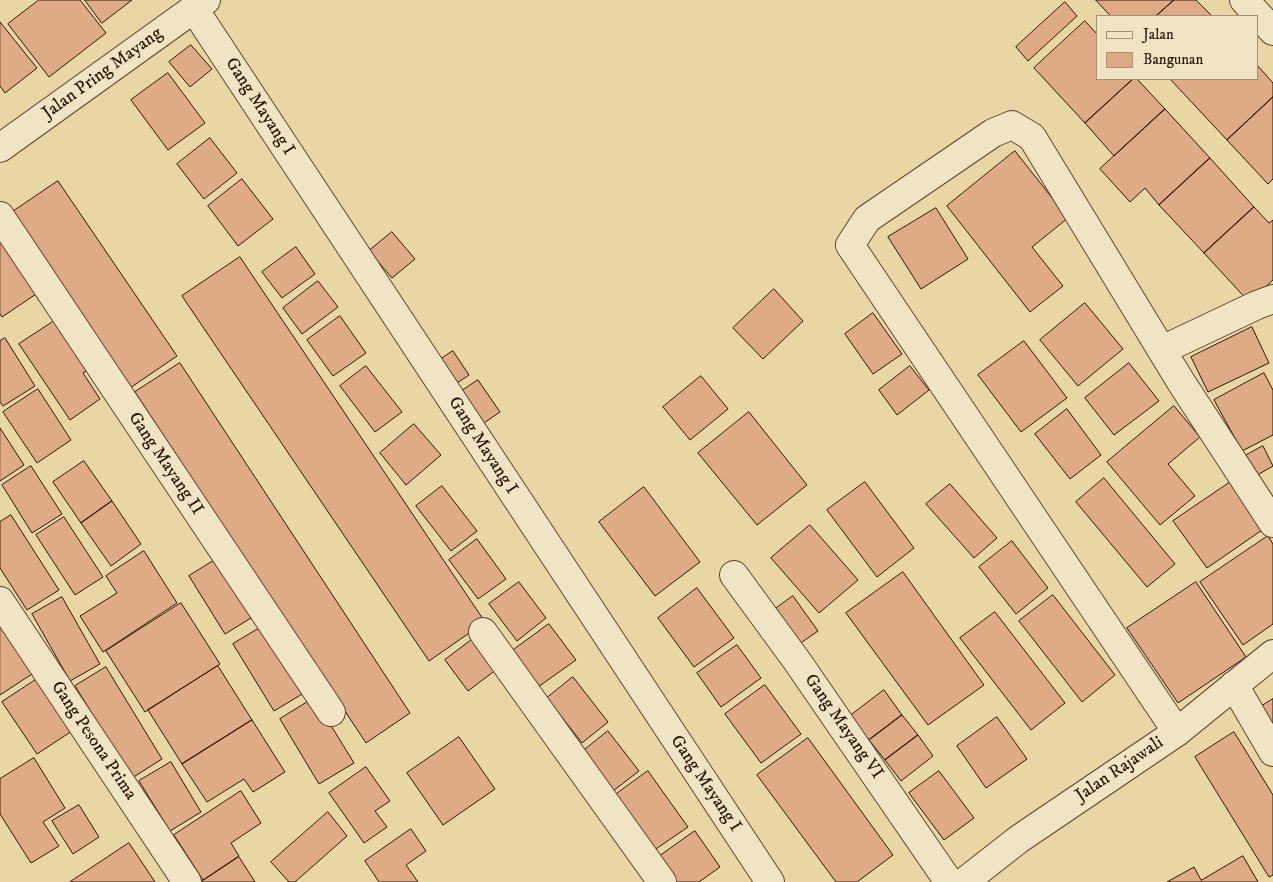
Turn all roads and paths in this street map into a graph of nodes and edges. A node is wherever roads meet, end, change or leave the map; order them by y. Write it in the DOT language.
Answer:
graph roads {
  1 [pos="1244,0"];
  2 [pos="200,4"];
  3 [pos="1273,31"];
  4 [pos="4,138"];
  5 [pos="0,216"];
  6 [pos="1273,299"];
  7 [pos="1162,350"];
  8 [pos="1273,523"];
  9 [pos="734,575"];
  10 [pos="0,600"];
  11 [pos="483,632"];
  12 [pos="1273,654"];
  13 [pos="1234,685"];
  14 [pos="331,712"];
  15 [pos="1177,732"];
  16 [pos="1273,752"];
  17 [pos="187,882"];
  18 [pos="662,882"];
  19 [pos="770,882"];
  20 [pos="949,882"];
  21 [pos="964,882"];
  1 -- 3 [label="street"];
  2 -- 4 [label="street, Jalan Pring Mayang"];
  2 -- 19 [label="street, Gang Mayang I"];
  5 -- 14 [label="street, Gang Mayang II"];
  6 -- 7 [label="street"];
  7 -- 8 [label="street"];
  7 -- 15 [label="street"];
  9 -- 20 [label="street, Gang Mayang VI"];
  10 -- 17 [label="street, Gang Pesona Prima"];
  11 -- 18 [label="street"];
  12 -- 13 [label="street, Jalan Rajawali"];
  13 -- 15 [label="street, Jalan Rajawali"];
  13 -- 16 [label="street"];
  15 -- 21 [label="street, Jalan Rajawali"];
}
